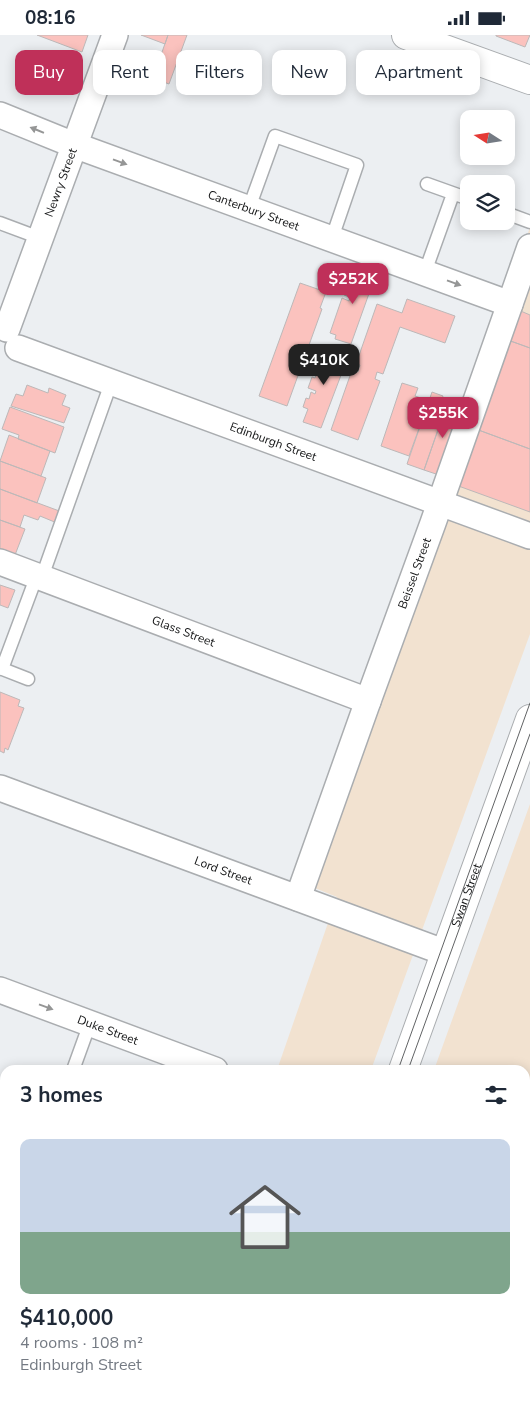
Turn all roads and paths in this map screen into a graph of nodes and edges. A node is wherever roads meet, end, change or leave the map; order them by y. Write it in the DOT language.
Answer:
graph roads {
  1 [pos="115,35"];
  2 [pos="406,35"];
  3 [pos="530,80"];
  4 [pos="0,115"];
  5 [pos="74,145"];
  6 [pos="427,184"];
  7 [pos="453,194"];
  8 [pos="460,196"];
  9 [pos="249,208"];
  10 [pos="515,216"];
  11 [pos="530,221"];
  12 [pos="0,223"];
  13 [pos="40,238"];
  14 [pos="332,238"];
  15 [pos="530,247"];
  16 [pos="425,273"];
  17 [pos="510,304"];
  18 [pos="6,341"];
  19 [pos="111,383"];
  20 [pos="440,503"];
  21 [pos="530,536"];
  22 [pos="0,562"];
  23 [pos="40,576"];
  24 [pos="1,668"];
  25 [pos="28,679"];
  26 [pos="368,701"];
  27 [pos="530,719"];
  28 [pos="0,788"];
  29 [pos="298,898"];
  30 [pos="446,953"];
  31 [pos="0,990"];
  32 [pos="90,1023"];
  33 [pos="75,1065"];
  34 [pos="202,1065"];
  35 [pos="405,1065"];
  1 -- 5 [label="street, Newry Street"];
  2 -- 3 [label="main road"];
  5 -- 4 [label="street, Canterbury Street, one-way"];
  5 -- 9 [label="street, Canterbury Street, one-way"];
  5 -- 13 [label="street, Newry Street"];
  6 -- 7 [label="lane"];
  7 -- 8 [label="lane"];
  7 -- 16 [label="lane"];
  9 -- 14 [label="street, Canterbury Street"];
  9 -- 14 [label="lane"];
  10 -- 11 [label="lane"];
  12 -- 13 [label="lane"];
  13 -- 18 [label="street, Newry Street"];
  14 -- 16 [label="street, Canterbury Street"];
  15 -- 17 [label="street, Beissel Street"];
  16 -- 17 [label="street, Canterbury Street, one-way"];
  17 -- 20 [label="street, Beissel Street"];
  18 -- 19 [label="street, Edinburgh Street"];
  19 -- 20 [label="street, Edinburgh Street"];
  19 -- 23 [label="lane"];
  20 -- 21 [label="street, Edinburgh Street"];
  20 -- 26 [label="street, Beissel Street"];
  22 -- 23 [label="street, Glass Street"];
  23 -- 24 [label="lane"];
  23 -- 26 [label="street, Glass Street"];
  24 -- 25 [label="lane"];
  26 -- 29 [label="street, Beissel Street"];
  27 -- 30 [label="main road, Swan Street"];
  28 -- 29 [label="street, Lord Street"];
  29 -- 30 [label="street, Lord Street"];
  30 -- 35 [label="main road, Swan Street"];
  31 -- 32 [label="street, Duke Street, one-way"];
  32 -- 33 [label="lane"];
  32 -- 34 [label="street, Duke Street"];
}
